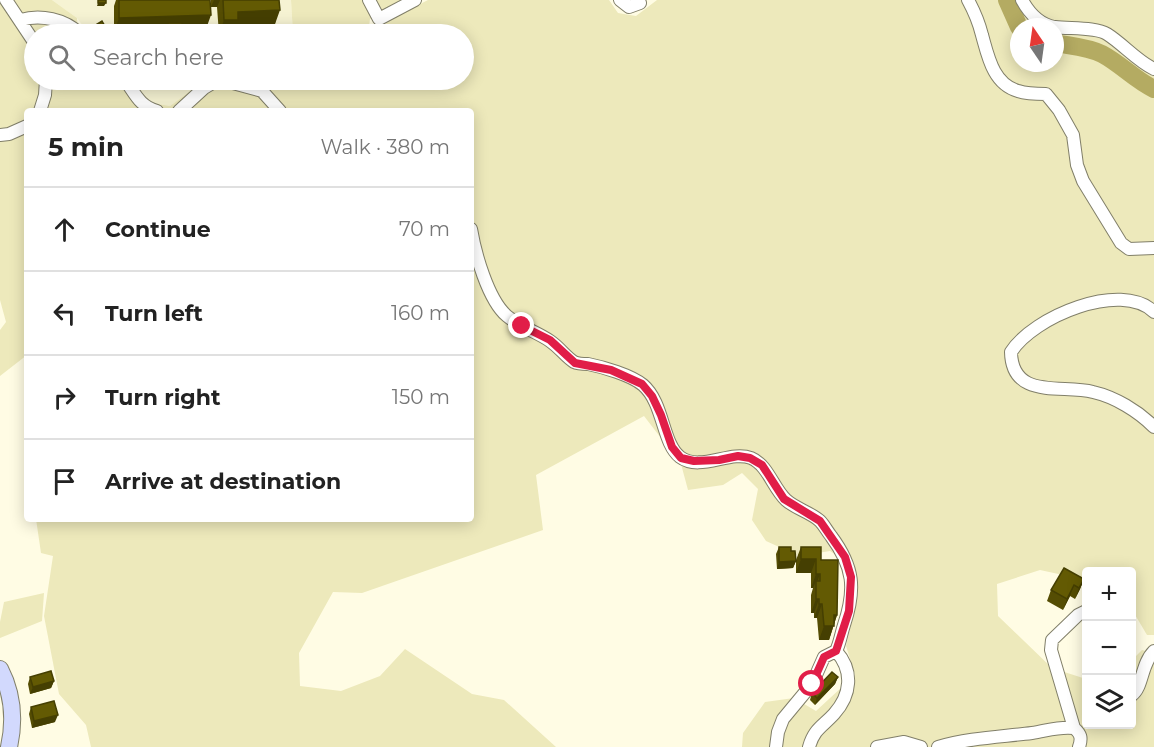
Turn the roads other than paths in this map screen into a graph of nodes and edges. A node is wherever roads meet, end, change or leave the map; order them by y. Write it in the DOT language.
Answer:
graph roads {
  1 [pos="6,0"];
  2 [pos="369,0"];
  3 [pos="416,0"];
  4 [pos="620,0"];
  5 [pos="968,0"];
  6 [pos="1022,0"];
  7 [pos="640,3"];
  8 [pos="1035,18"];
  9 [pos="21,20"];
  10 [pos="67,24"];
  11 [pos="24,25"];
  12 [pos="1064,28"];
  13 [pos="1154,69"];
  14 [pos="45,90"];
  15 [pos="131,90"];
  16 [pos="202,90"];
  17 [pos="259,90"];
  18 [pos="41,108"];
  19 [pos="147,108"];
  20 [pos="182,108"];
  21 [pos="277,108"];
  22 [pos="24,127"];
  23 [pos="0,135"];
  24 [pos="474,242"];
  25 [pos="1154,248"];
  26 [pos="1154,312"];
  27 [pos="1154,426"];
  28 [pos="1082,613"];
  29 [pos="836,651"];
  30 [pos="1154,651"];
  31 [pos="0,669"];
  32 [pos="1136,692"];
  33 [pos="1074,728"];
  34 [pos="7,740"];
  35 [pos="776,747"];
  36 [pos="809,747"];
  37 [pos="877,747"];
  38 [pos="921,747"];
  39 [pos="938,747"];
  40 [pos="1079,747"];
  1 -- 9 [label="street"];
  2 -- 3 [label="street"];
  4 -- 7 [label="street"];
  5 -- 25 [label="street"];
  6 -- 8 [label="street"];
  9 -- 10 [label="street"];
  9 -- 11 [label="street"];
  12 -- 13 [label="street"];
  14 -- 18 [label="street"];
  15 -- 19 [label="street"];
  16 -- 20 [label="street"];
  17 -- 21 [label="street"];
  22 -- 23 [label="street"];
  24 -- 29 [label="street"];
  26 -- 27 [label="street"];
  28 -- 33 [label="street"];
  29 -- 35 [label="street"];
  29 -- 36 [label="street"];
  30 -- 32 [label="street"];
  31 -- 34 [label="street"];
  33 -- 39 [label="street"];
  33 -- 40 [label="street"];
  37 -- 38 [label="street"];
}
